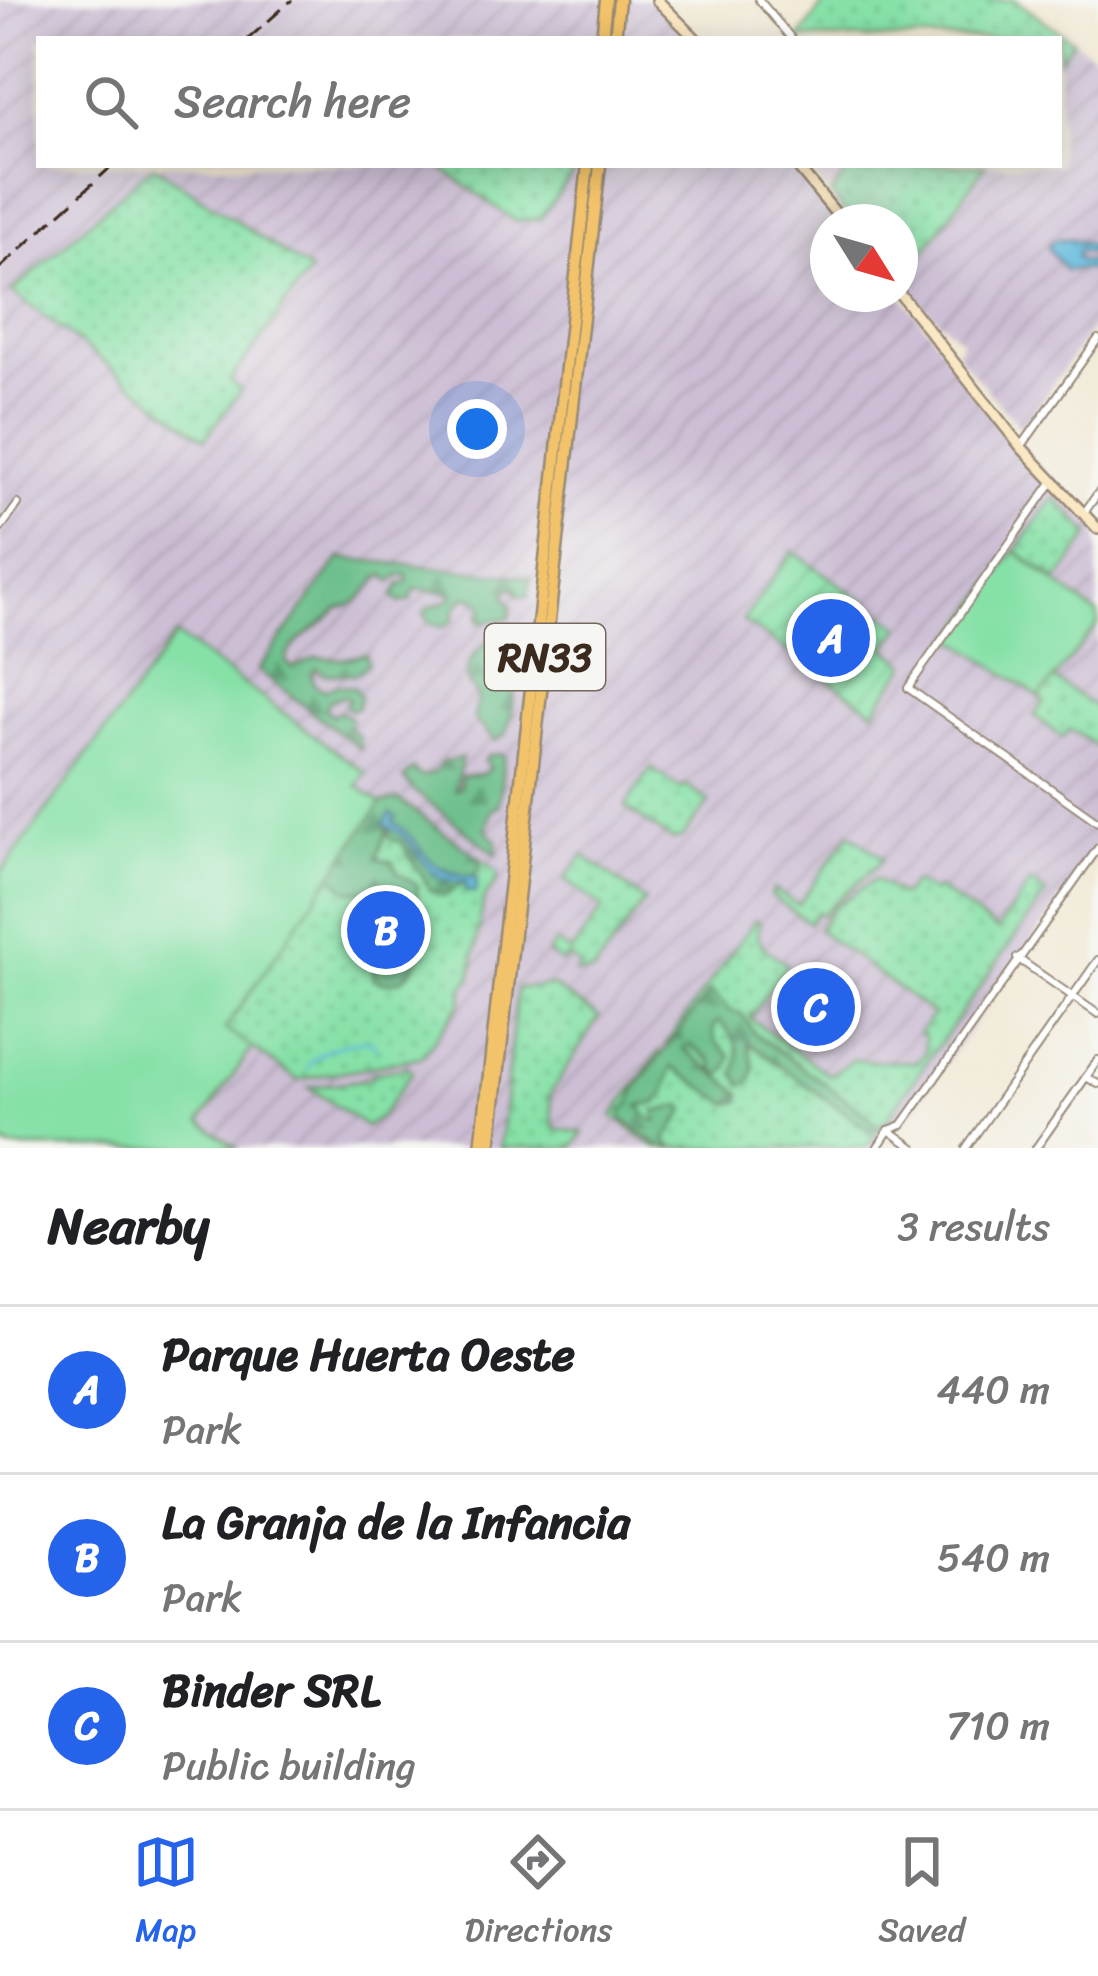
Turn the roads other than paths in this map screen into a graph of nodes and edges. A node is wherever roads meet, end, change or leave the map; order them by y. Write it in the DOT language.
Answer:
graph roads {
  1 [pos="606,0"];
  2 [pos="619,0"];
  3 [pos="759,0"];
  4 [pos="662,2"];
  5 [pos="602,36"];
  6 [pos="615,36"];
  7 [pos="693,36"];
  8 [pos="789,36"];
  9 [pos="588,168"];
  10 [pos="600,168"];
  11 [pos="798,168"];
  12 [pos="828,204"];
  13 [pos="914,312"];
  14 [pos="1098,340"];
  15 [pos="1021,447"];
  16 [pos="1053,481"];
  17 [pos="1098,494"];
  18 [pos="17,504"];
  19 [pos="1084,514"];
  20 [pos="0,529"];
  21 [pos="1098,529"];
  22 [pos="1098,822"];
  23 [pos="1098,848"];
  24 [pos="1018,958"];
  25 [pos="1098,960"];
  26 [pos="1072,997"];
  27 [pos="1098,1014"];
  28 [pos="1098,1060"];
  29 [pos="1086,1077"];
  30 [pos="1098,1084"];
  31 [pos="890,1130"];
  32 [pos="486,1148"];
  33 [pos="877,1148"];
  34 [pos="914,1148"];
  35 [pos="965,1148"];
  36 [pos="1036,1148"];
  1 -- 5 [label="main road"];
  2 -- 6 [label="main road"];
  3 -- 8 [label="street"];
  4 -- 7 [label="main road"];
  9 -- 32 [label="main road, RN33"];
  10 -- 32 [label="main road, RN33"];
  11 -- 12 [label="main road"];
  13 -- 15 [label="main road"];
  14 -- 15 [label="street"];
  15 -- 16 [label="main road"];
  16 -- 19 [label="main road"];
  16 -- 22 [label="street"];
  17 -- 19 [label="street"];
  18 -- 20 [label="street"];
  19 -- 21 [label="main road"];
  23 -- 24 [label="street"];
  24 -- 26 [label="street"];
  24 -- 31 [label="street"];
  25 -- 26 [label="street"];
  26 -- 27 [label="street"];
  26 -- 35 [label="street"];
  28 -- 29 [label="street"];
  29 -- 30 [label="street"];
  29 -- 36 [label="street"];
  31 -- 33 [label="street"];
  31 -- 34 [label="street"];
}
